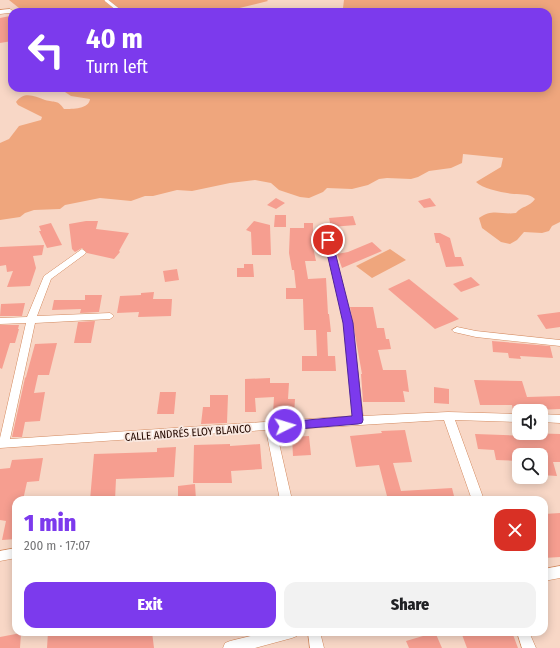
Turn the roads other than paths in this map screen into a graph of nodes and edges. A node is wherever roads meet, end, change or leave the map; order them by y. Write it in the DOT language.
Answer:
graph roads {
  1 [pos="106,0"];
  2 [pos="116,8"];
  3 [pos="328,240"];
  4 [pos="82,252"];
  5 [pos="110,316"];
  6 [pos="31,319"];
  7 [pos="0,321"];
  8 [pos="457,330"];
  9 [pos="560,343"];
  10 [pos="448,416"];
  11 [pos="512,418"];
  12 [pos="548,418"];
  13 [pos="560,418"];
  14 [pos="358,420"];
  15 [pos="270,427"];
  16 [pos="2,444"];
  17 [pos="285,496"];
  18 [pos="477,496"];
  19 [pos="12,554"];
  20 [pos="0,556"];
  21 [pos="560,572"];
  22 [pos="548,574"];
  23 [pos="276,636"];
  24 [pos="315,636"];
  25 [pos="524,636"];
  26 [pos="230,648"];
  27 [pos="317,648"];
  28 [pos="529,648"];
  1 -- 2 [label="lane"];
  3 -- 14 [label="street"];
  4 -- 6 [label="street"];
  5 -- 6 [label="street"];
  6 -- 7 [label="street"];
  6 -- 16 [label="street"];
  8 -- 9 [label="street"];
  10 -- 11 [label="street, CALLE ANDRÉS ELOY BLANCO"];
  10 -- 14 [label="street, CALLE ANDRÉS ELOY BLANCO"];
  10 -- 18 [label="street"];
  12 -- 13 [label="street"];
  14 -- 15 [label="street, CALLE ANDRÉS ELOY BLANCO"];
  15 -- 16 [label="street, CALLE ANDRÉS ELOY BLANCO"];
  15 -- 17 [label="street"];
  19 -- 20 [label="street"];
  21 -- 22 [label="street"];
  23 -- 26 [label="street"];
  24 -- 27 [label="street"];
  25 -- 28 [label="street"];
}
